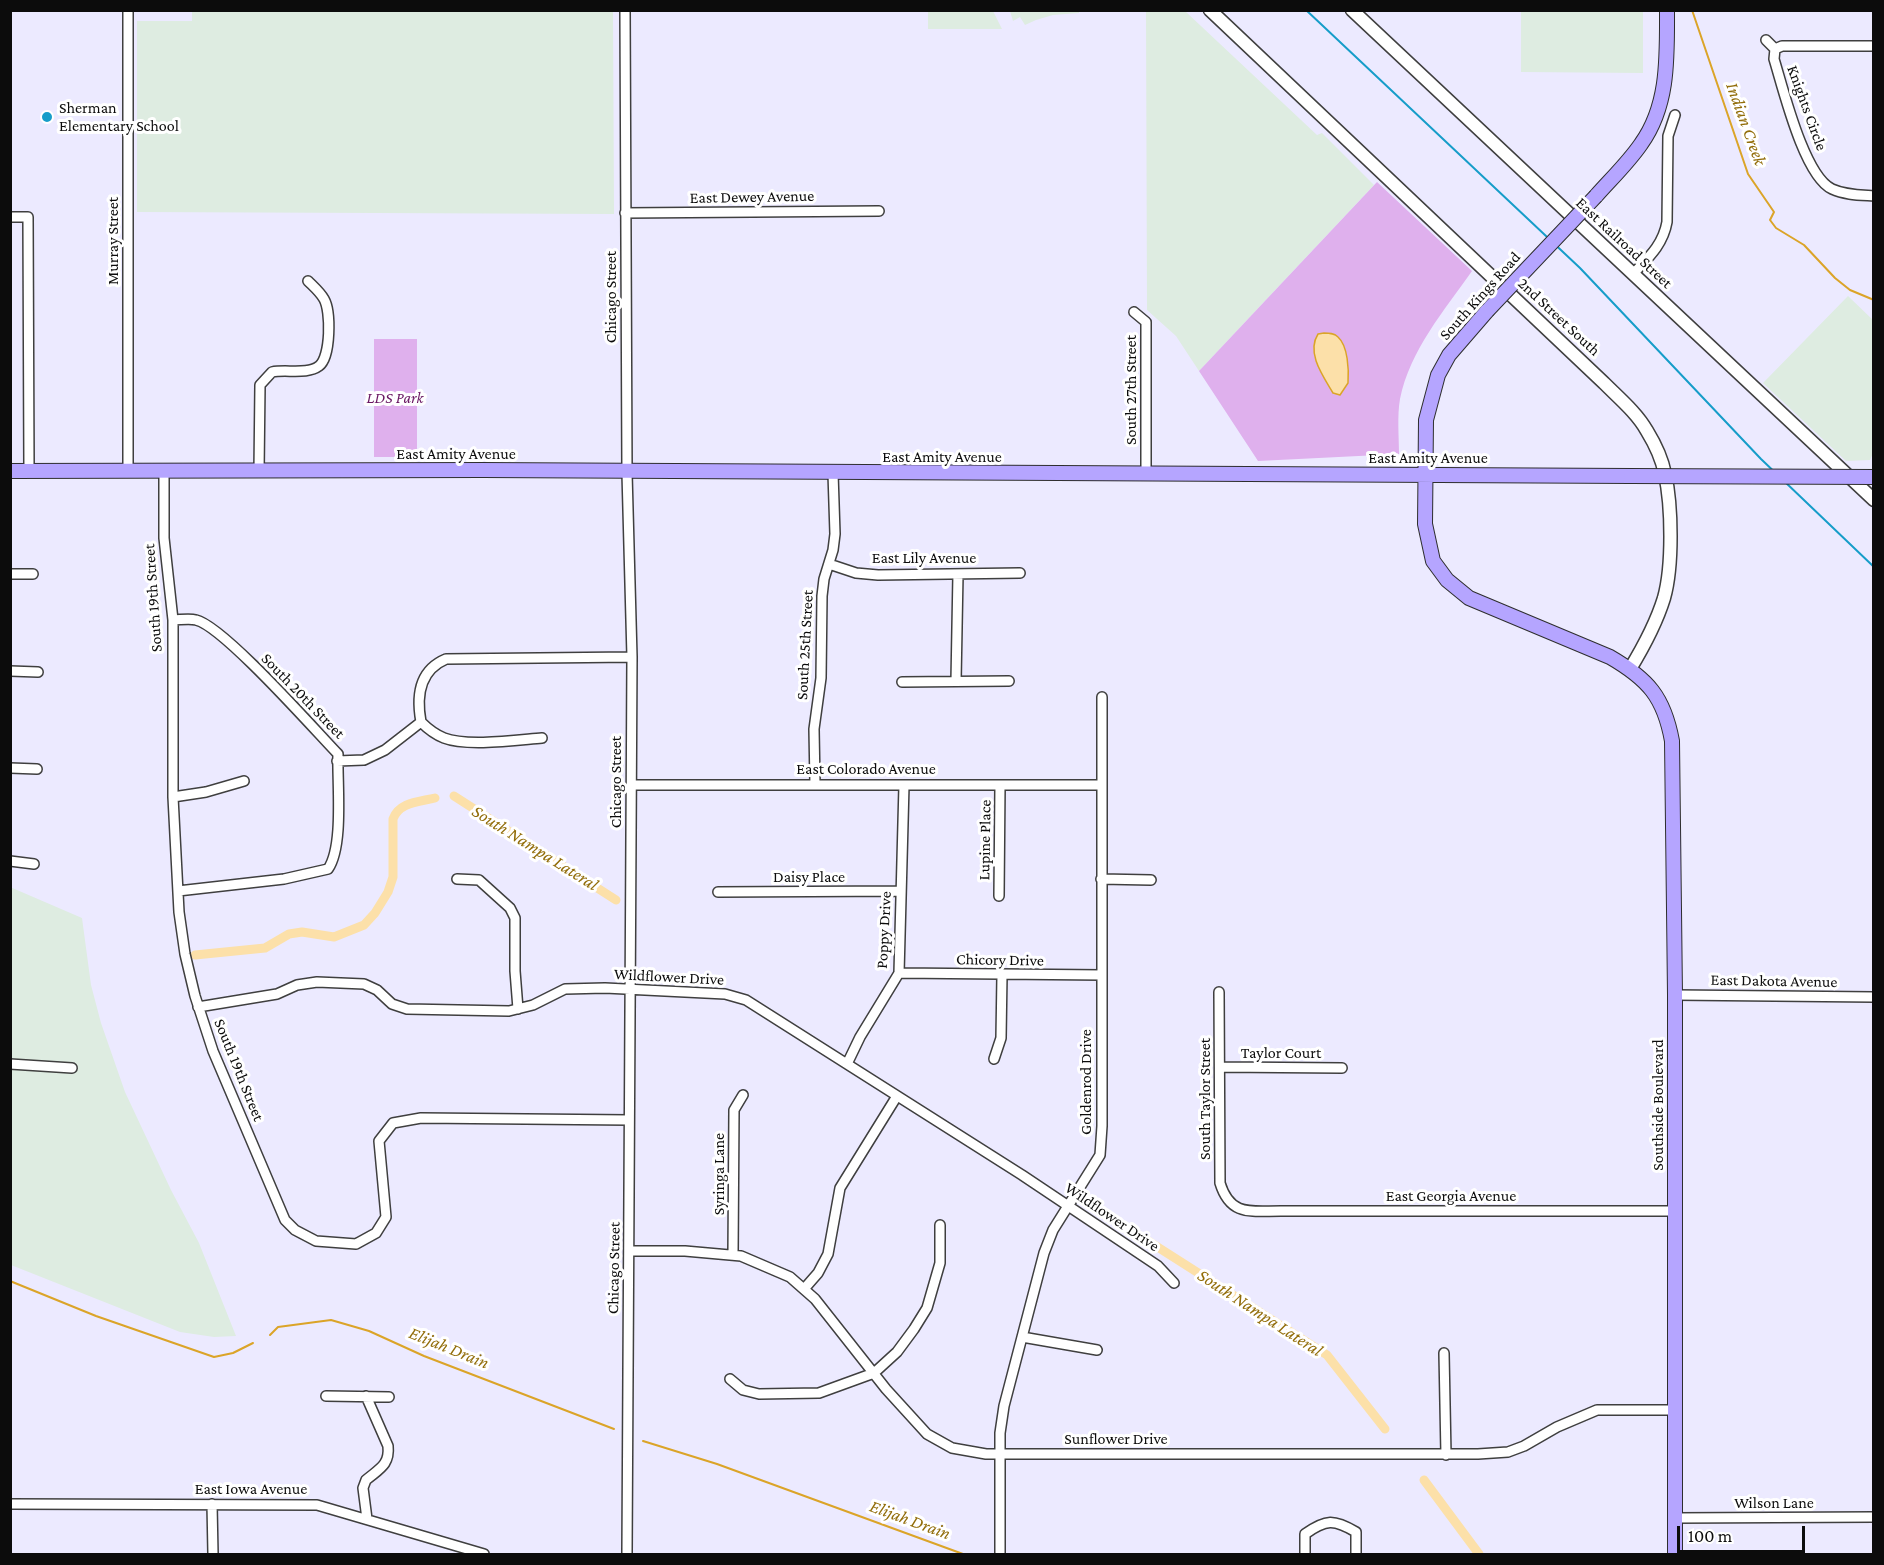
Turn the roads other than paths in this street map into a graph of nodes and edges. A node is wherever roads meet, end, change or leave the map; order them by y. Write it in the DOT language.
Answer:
graph roads {
  1 [pos="128,10"];
  2 [pos="625,10"];
  3 [pos="1210,10"];
  4 [pos="1352,10"];
  5 [pos="1666,10"];
  6 [pos="1766,40"];
  7 [pos="1874,46"];
  8 [pos="1776,49"];
  9 [pos="1675,115"];
  10 [pos="1874,196"];
  11 [pos="879,211"];
  12 [pos="625,213"];
  13 [pos="10,217"];
  14 [pos="1633,274"];
  15 [pos="308,281"];
  16 [pos="1134,312"];
  17 [pos="10,471"];
  18 [pos="29,471"];
  19 [pos="128,471"];
  20 [pos="164,471"];
  21 [pos="259,471"];
  22 [pos="627,472"];
  23 [pos="833,473"];
  24 [pos="1146,473"];
  25 [pos="1425,474"];
  26 [pos="1874,477"];
  27 [pos="1874,500"];
  28 [pos="829,564"];
  29 [pos="1020,573"];
  30 [pos="10,574"];
  31 [pos="33,574"];
  32 [pos="958,574"];
  33 [pos="172,620"];
  34 [pos="632,657"];
  35 [pos="1630,669"];
  36 [pos="10,671"];
  37 [pos="38,672"];
  38 [pos="956,681"];
  39 [pos="1009,681"];
  40 [pos="902,682"];
  41 [pos="1102,697"];
  42 [pos="421,722"];
  43 [pos="543,738"];
  44 [pos="338,761"];
  45 [pos="10,768"];
  46 [pos="37,769"];
  47 [pos="244,781"];
  48 [pos="815,784"];
  49 [pos="904,784"];
  50 [pos="1000,784"];
  51 [pos="1101,784"];
  52 [pos="631,785"];
  53 [pos="173,797"];
  54 [pos="10,861"];
  55 [pos="34,864"];
  56 [pos="457,879"];
  57 [pos="1101,879"];
  58 [pos="1151,880"];
  59 [pos="178,891"];
  60 [pos="901,891"];
  61 [pos="718,892"];
  62 [pos="999,896"];
  63 [pos="899,973"];
  64 [pos="1002,975"];
  65 [pos="1102,975"];
  66 [pos="630,990"];
  67 [pos="1220,992"];
  68 [pos="1674,995"];
  69 [pos="1874,997"];
  70 [pos="198,1007"];
  71 [pos="518,1008"];
  72 [pos="994,1059"];
  73 [pos="10,1064"];
  74 [pos="847,1064"];
  75 [pos="1220,1067"];
  76 [pos="72,1068"];
  77 [pos="1342,1068"];
  78 [pos="743,1095"];
  79 [pos="897,1096"];
  80 [pos="630,1120"];
  81 [pos="1229,1203"];
  82 [pos="1067,1206"];
  83 [pos="1674,1211"];
  84 [pos="940,1225"];
  85 [pos="629,1251"];
  86 [pos="733,1255"];
  87 [pos="1174,1283"];
  88 [pos="804,1289"];
  89 [pos="1022,1337"];
  90 [pos="1097,1350"];
  91 [pos="1444,1353"];
  92 [pos="874,1373"];
  93 [pos="730,1379"];
  94 [pos="326,1396"];
  95 [pos="366,1396"];
  96 [pos="389,1396"];
  97 [pos="1674,1410"];
  98 [pos="1000,1454"];
  99 [pos="1446,1455"];
  100 [pos="10,1504"];
  101 [pos="212,1504"];
  102 [pos="1874,1517"];
  103 [pos="1676,1518"];
  104 [pos="367,1519"];
  105 [pos="213,1554"];
  106 [pos="484,1554"];
  107 [pos="627,1554"];
  108 [pos="1000,1554"];
  109 [pos="1305,1554"];
  110 [pos="1356,1554"];
  111 [pos="1676,1554"];
  1 -- 19 [label="street, Murray Street"];
  2 -- 12 [label="street, Chicago Street"];
  3 -- 35 [label="street, 2nd Street South"];
  4 -- 14 [label="street, East Railroad Street"];
  5 -- 25 [label="main road, South Kings Road, bridge"];
  6 -- 8 [label="street"];
  7 -- 8 [label="street, Knights Circle"];
  8 -- 10 [label="street, Knights Circle"];
  9 -- 14 [label="street"];
  11 -- 12 [label="street, East Dewey Avenue"];
  12 -- 22 [label="street, Chicago Street"];
  13 -- 18 [label="street"];
  14 -- 27 [label="street, East Railroad Street"];
  15 -- 21 [label="street"];
  16 -- 24 [label="street, South 27th Street"];
  17 -- 18 [label="main road, East Amity Avenue"];
  18 -- 19 [label="main road, East Amity Avenue"];
  19 -- 20 [label="main road, East Amity Avenue"];
  20 -- 21 [label="main road, East Amity Avenue"];
  20 -- 33 [label="street, South 19th Street"];
  21 -- 22 [label="main road, East Amity Avenue"];
  22 -- 23 [label="main road, East Amity Avenue"];
  22 -- 34 [label="street, Chicago Street"];
  23 -- 24 [label="main road, East Amity Avenue"];
  23 -- 28 [label="street, South 25th Street"];
  24 -- 25 [label="main road, East Amity Avenue"];
  25 -- 26 [label="main road, East Amity Avenue, bridge"];
  25 -- 35 [label="main road, South Kings Road"];
  28 -- 32 [label="street, East Lily Avenue"];
  28 -- 48 [label="street, South 25th Street"];
  29 -- 32 [label="street, East Lily Avenue"];
  30 -- 31 [label="street"];
  32 -- 38 [label="street"];
  33 -- 44 [label="street, South 20th Street"];
  33 -- 53 [label="street, South 19th Street"];
  34 -- 42 [label="street"];
  34 -- 52 [label="street, Chicago Street"];
  35 -- 68 [label="main road, Southside Boulevard"];
  36 -- 37 [label="street"];
  38 -- 39 [label="street"];
  38 -- 40 [label="street"];
  41 -- 51 [label="street, Goldenrod Drive"];
  42 -- 43 [label="street"];
  42 -- 44 [label="street"];
  44 -- 59 [label="street, South 20th Street"];
  45 -- 46 [label="street"];
  47 -- 53 [label="street"];
  48 -- 49 [label="street, East Colorado Avenue"];
  48 -- 52 [label="street, East Colorado Avenue"];
  49 -- 50 [label="street, East Colorado Avenue"];
  49 -- 60 [label="street, Poppy Drive"];
  50 -- 51 [label="street, East Colorado Avenue"];
  50 -- 62 [label="street, Lupine Place"];
  51 -- 57 [label="street, Goldenrod Drive"];
  52 -- 66 [label="street, Chicago Street"];
  53 -- 59 [label="street, South 19th Street"];
  54 -- 55 [label="street"];
  56 -- 71 [label="street"];
  57 -- 58 [label="street"];
  57 -- 65 [label="street, Goldenrod Drive"];
  59 -- 70 [label="street, South 19th Street"];
  60 -- 61 [label="street, Daisy Place"];
  60 -- 63 [label="street, Poppy Drive"];
  63 -- 64 [label="street, Chicory Drive"];
  63 -- 74 [label="street, Poppy Drive"];
  64 -- 65 [label="street, Chicory Drive"];
  64 -- 72 [label="street"];
  65 -- 82 [label="street, Goldenrod Drive"];
  66 -- 71 [label="street, Wildflower Drive"];
  66 -- 74 [label="street, Wildflower Drive"];
  66 -- 80 [label="street, Chicago Street"];
  67 -- 75 [label="street, South Taylor Street"];
  68 -- 69 [label="street, East Dakota Avenue"];
  68 -- 83 [label="main road, Southside Boulevard"];
  70 -- 71 [label="street, Wildflower Drive"];
  70 -- 80 [label="street, South 19th Street"];
  73 -- 76 [label="street"];
  74 -- 79 [label="street, Wildflower Drive"];
  75 -- 77 [label="street, Taylor Court"];
  75 -- 81 [label="street, South Taylor Street"];
  78 -- 86 [label="street, Syringa Lane"];
  79 -- 82 [label="street, Wildflower Drive"];
  79 -- 88 [label="street"];
  80 -- 85 [label="street, Chicago Street"];
  81 -- 83 [label="street, East Georgia Avenue"];
  82 -- 87 [label="street, Wildflower Drive"];
  82 -- 89 [label="street, Goldenrod Drive"];
  83 -- 97 [label="main road, Southside Boulevard"];
  84 -- 92 [label="street"];
  85 -- 86 [label="street, Sunflower Drive"];
  85 -- 107 [label="street, Chicago Street"];
  86 -- 88 [label="street, Sunflower Drive"];
  88 -- 92 [label="street, Sunflower Drive"];
  89 -- 90 [label="street"];
  89 -- 98 [label="street, Goldenrod Drive"];
  91 -- 99 [label="street"];
  92 -- 93 [label="street"];
  92 -- 98 [label="street, Sunflower Drive"];
  94 -- 95 [label="street"];
  95 -- 96 [label="street"];
  95 -- 104 [label="street"];
  97 -- 99 [label="street, Sunflower Drive"];
  97 -- 103 [label="main road, Southside Boulevard"];
  98 -- 99 [label="street, Sunflower Drive"];
  98 -- 108 [label="street, Goldenrod Drive"];
  100 -- 101 [label="street, East Iowa Avenue"];
  101 -- 104 [label="street, East Iowa Avenue"];
  101 -- 105 [label="street"];
  102 -- 103 [label="street, Wilson Lane"];
  103 -- 111 [label="main road, Southside Boulevard"];
  104 -- 106 [label="street, East Iowa Avenue"];
  109 -- 110 [label="street"];
}
